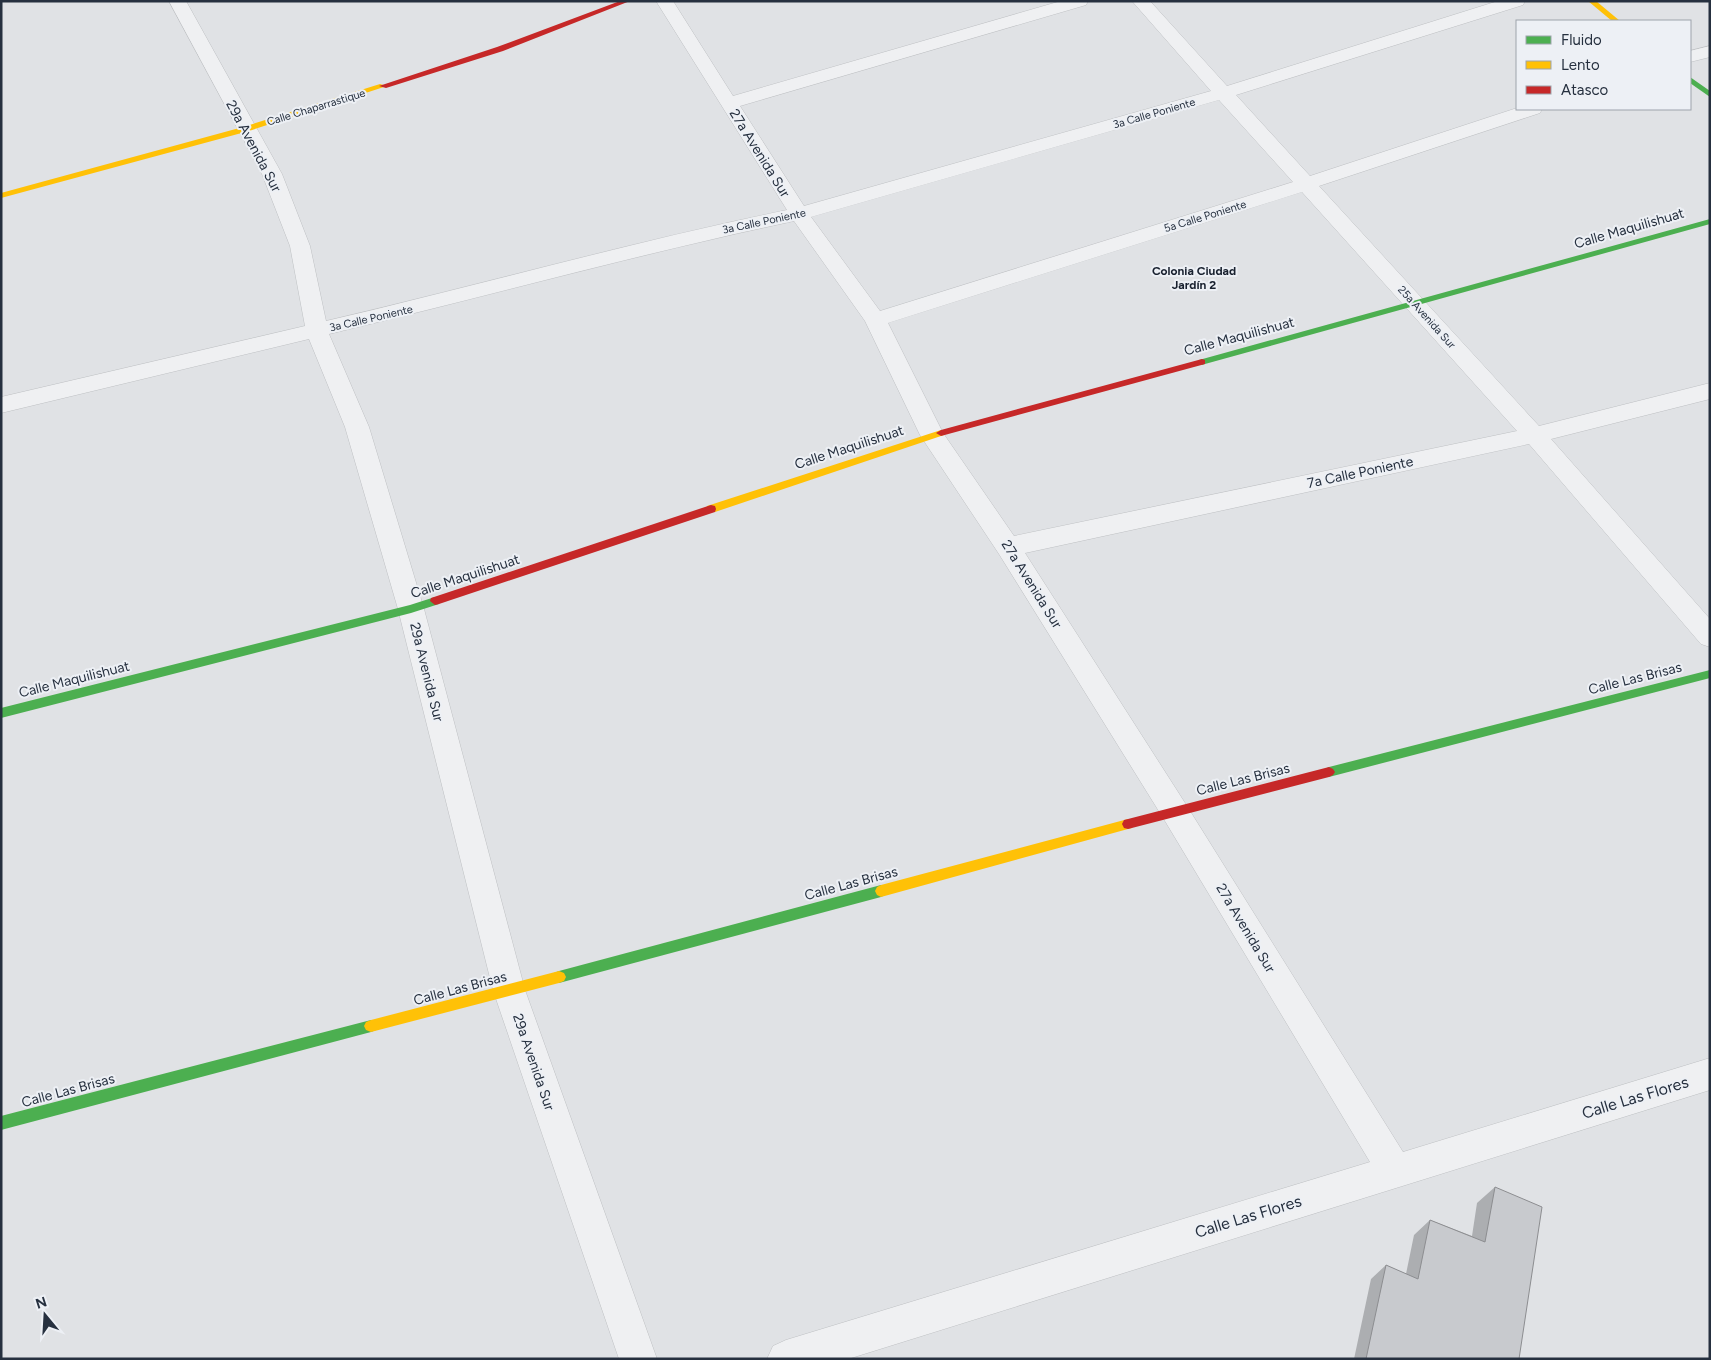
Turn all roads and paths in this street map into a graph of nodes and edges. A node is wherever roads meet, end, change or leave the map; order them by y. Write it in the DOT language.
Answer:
graph roads {
  1 [pos="177,1"];
  2 [pos="627,1"];
  3 [pos="664,1"];
  4 [pos="1080,1"];
  5 [pos="1140,1"];
  6 [pos="1517,1"];
  7 [pos="1591,1"];
  8 [pos="1615,20"];
  9 [pos="1710,51"];
  10 [pos="1691,57"];
  11 [pos="1691,80"];
  12 [pos="1223,93"];
  13 [pos="1710,95"];
  14 [pos="728,103"];
  15 [pos="1530,110"];
  16 [pos="246,129"];
  17 [pos="1306,184"];
  18 [pos="1,196"];
  19 [pos="799,214"];
  20 [pos="1710,221"];
  21 [pos="1416,304"];
  22 [pos="875,320"];
  23 [pos="317,331"];
  24 [pos="1710,391"];
  25 [pos="1,405"];
  26 [pos="932,435"];
  27 [pos="1534,435"];
  28 [pos="1008,547"];
  29 [pos="411,609"];
  30 [pos="1710,637"];
  31 [pos="1710,674"];
  32 [pos="1,713"];
  33 [pos="1175,812"];
  34 [pos="509,990"];
  35 [pos="1710,1074"];
  36 [pos="1,1123"];
  37 [pos="1395,1171"];
  38 [pos="638,1359"];
  39 [pos="786,1359"];
  1 -- 16 [label="street, 29a Avenida Sur"];
  2 -- 16 [label="street, Calle Chaparrastique"];
  3 -- 14 [label="street, 27a Avenida Sur"];
  4 -- 14 [label="street"];
  5 -- 12 [label="street, 25a Avenida Sur"];
  6 -- 12 [label="street, 3a Calle Poniente"];
  7 -- 8 [label="street"];
  9 -- 10 [label="street"];
  11 -- 13 [label="street"];
  12 -- 17 [label="street, 25a Avenida Sur"];
  12 -- 19 [label="street, 3a Calle Poniente"];
  14 -- 19 [label="street, 27a Avenida Sur"];
  15 -- 17 [label="street, 5a Calle Poniente"];
  16 -- 18 [label="street, Calle Chaparrastique"];
  16 -- 23 [label="street, 29a Avenida Sur"];
  17 -- 21 [label="street, 25a Avenida Sur"];
  17 -- 22 [label="street, 5a Calle Poniente"];
  19 -- 22 [label="street, 27a Avenida Sur"];
  19 -- 23 [label="street, 3a Calle Poniente"];
  20 -- 21 [label="street, Calle Maquilishuat"];
  21 -- 26 [label="street, Calle Maquilishuat"];
  21 -- 27 [label="street, 25a Avenida Sur"];
  22 -- 26 [label="street, 27a Avenida Sur"];
  23 -- 25 [label="street, 3a Calle Poniente"];
  23 -- 29 [label="street, 29a Avenida Sur"];
  24 -- 27 [label="street, 7a Calle Poniente"];
  26 -- 28 [label="street, 27a Avenida Sur"];
  26 -- 29 [label="street, Calle Maquilishuat"];
  27 -- 28 [label="street, 7a Calle Poniente"];
  27 -- 30 [label="street, 25a Avenida Sur"];
  28 -- 33 [label="street, 27a Avenida Sur"];
  29 -- 32 [label="street, Calle Maquilishuat"];
  29 -- 34 [label="street, 29a Avenida Sur"];
  31 -- 33 [label="street, Calle Las Brisas"];
  33 -- 34 [label="street, Calle Las Brisas"];
  33 -- 37 [label="street, 27a Avenida Sur"];
  34 -- 36 [label="street, Calle Las Brisas"];
  34 -- 38 [label="street, 29a Avenida Sur"];
  35 -- 37 [label="street, Calle Las Flores"];
  37 -- 39 [label="street, Calle Las Flores"];
}
